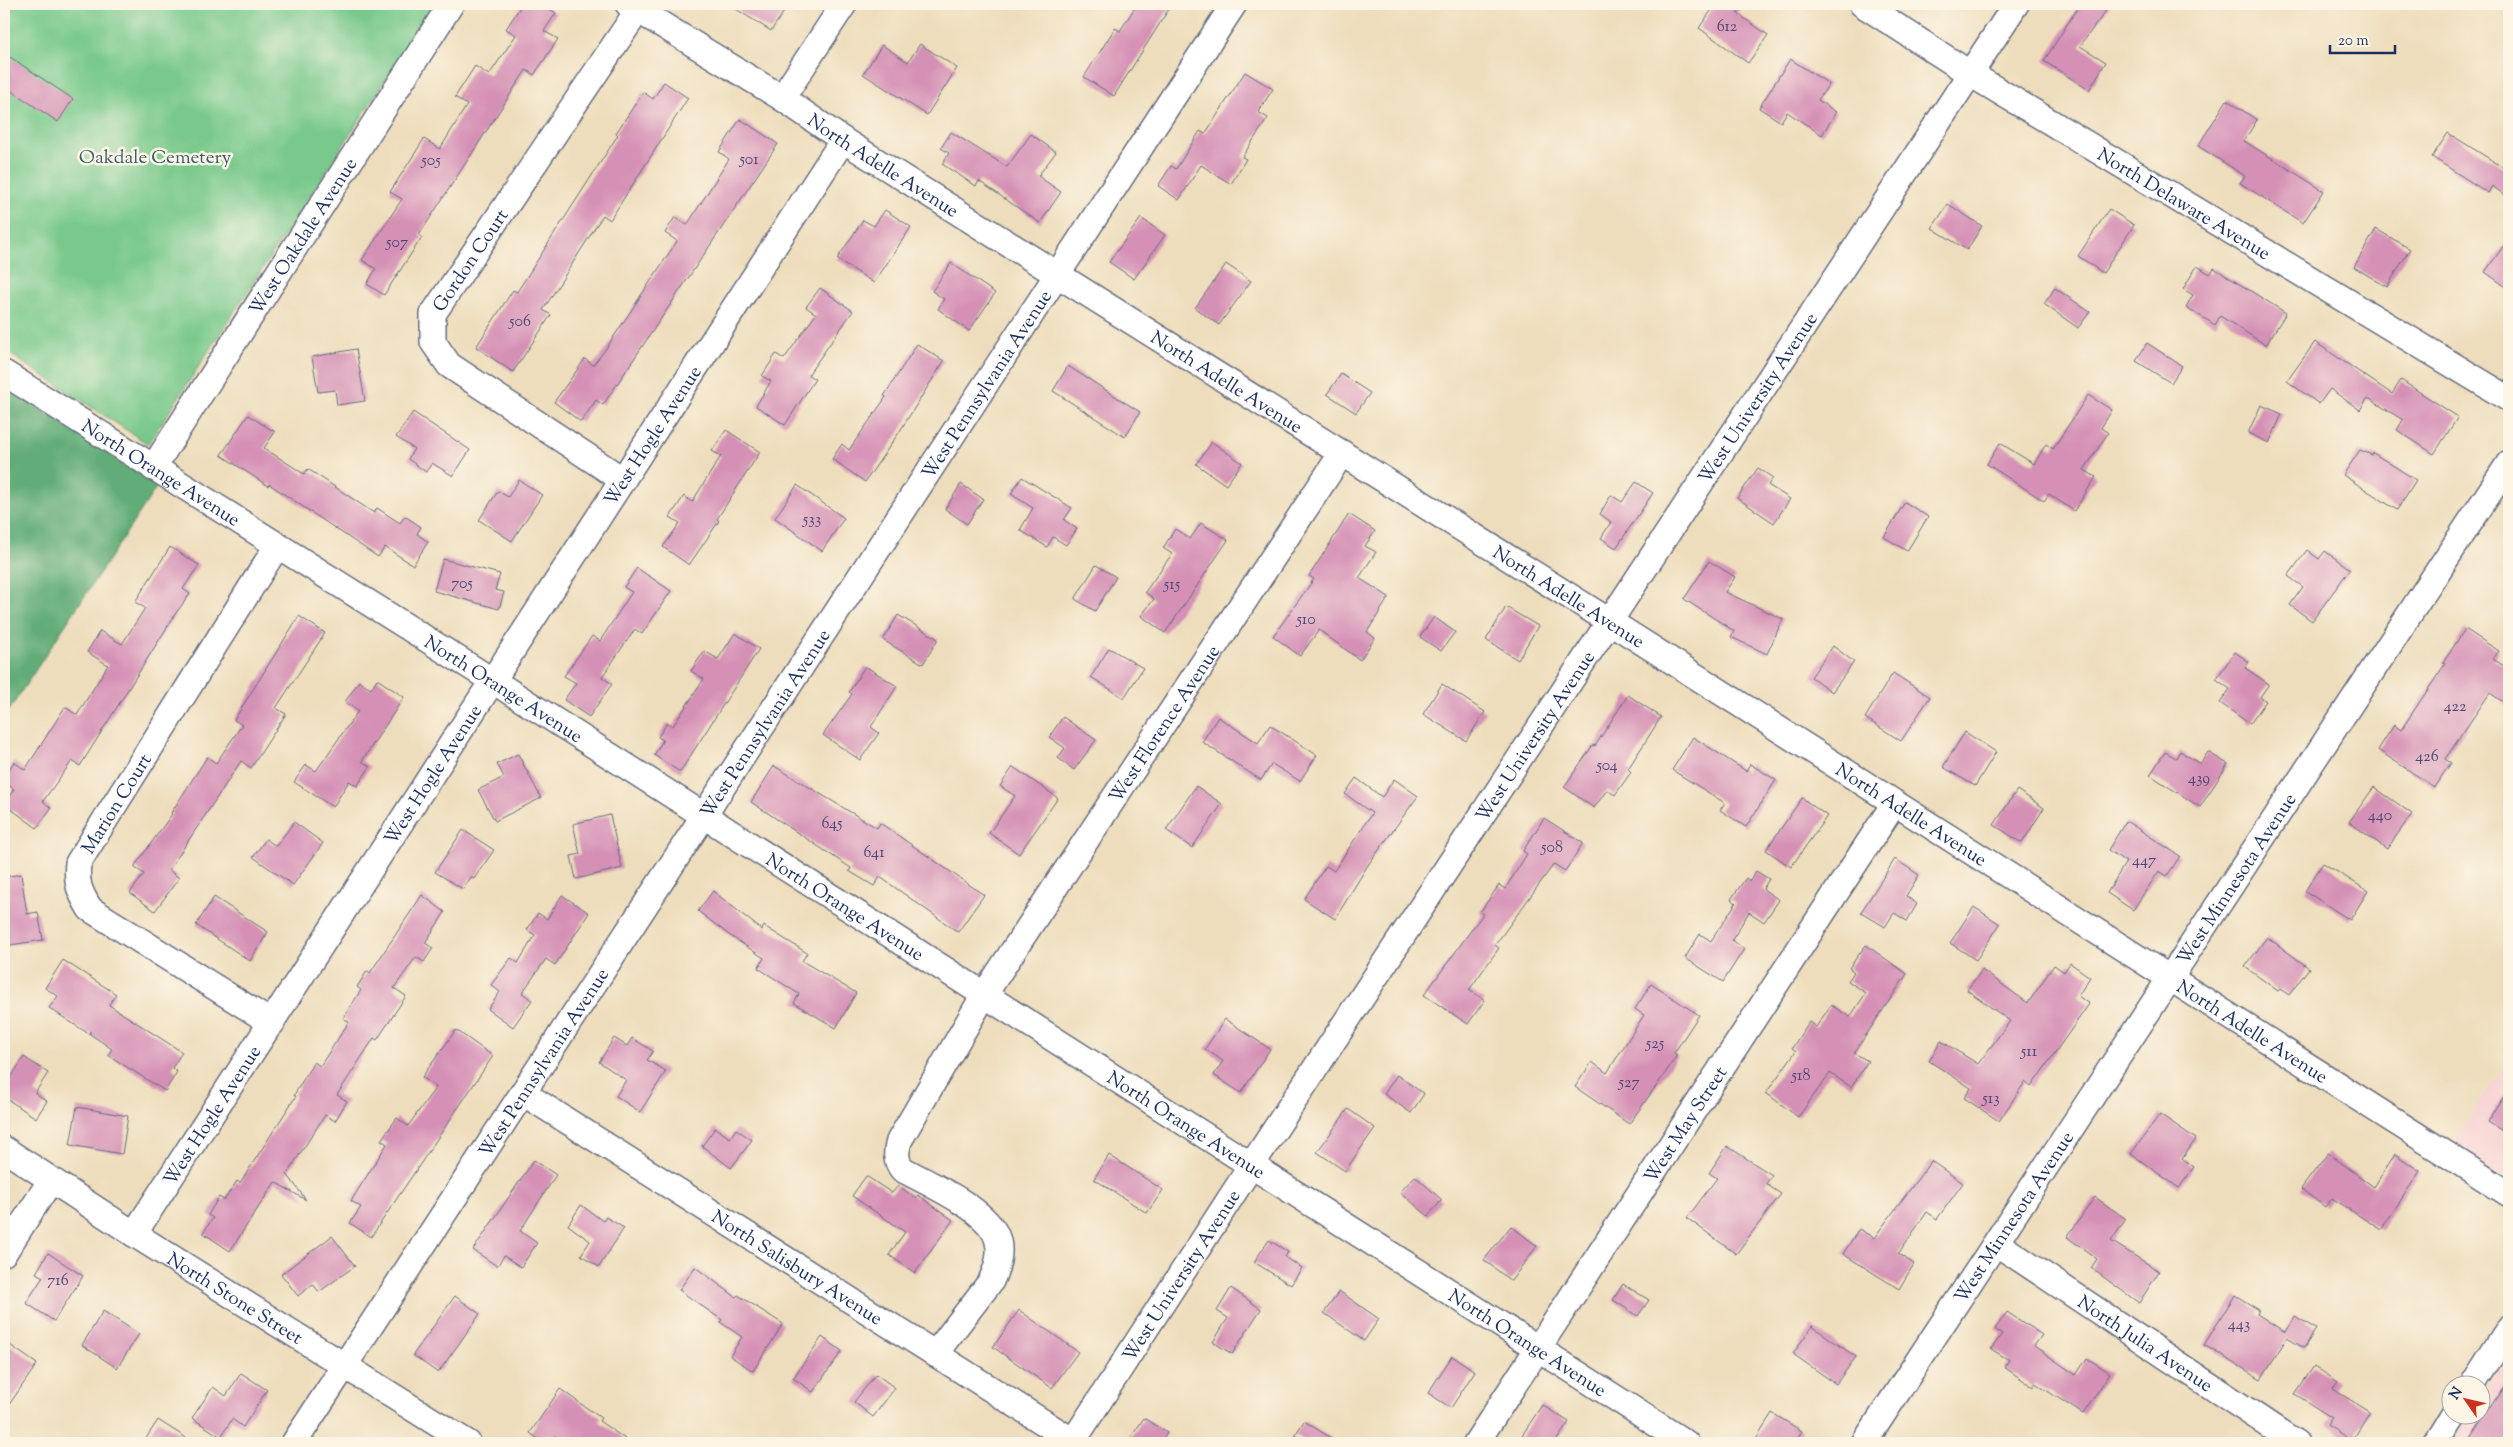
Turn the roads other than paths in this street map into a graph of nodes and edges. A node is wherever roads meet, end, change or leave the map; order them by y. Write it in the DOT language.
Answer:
graph roads {
  1 [pos="451,4"];
  2 [pos="844,4"];
  3 [pos="1234,4"];
  4 [pos="1862,4"];
  5 [pos="2016,4"];
  6 [pos="633,7"];
  7 [pos="1970,73"];
  8 [pos="782,98"];
  9 [pos="843,140"];
  10 [pos="1058,273"];
  11 [pos="4,372"];
  12 [pos="2509,399"];
  13 [pos="1342,453"];
  14 [pos="2509,463"];
  15 [pos="153,468"];
  16 [pos="623,480"];
  17 [pos="277,546"];
  18 [pos="1609,622"];
  19 [pos="493,681"];
  20 [pos="1894,804"];
  21 [pos="703,816"];
  22 [pos="2169,980"];
  23 [pos="984,995"];
  24 [pos="272,1023"];
  25 [pos="522,1093"];
  26 [pos="4,1149"];
  27 [pos="1251,1166"];
  28 [pos="51,1180"];
  29 [pos="2509,1194"];
  30 [pos="134,1234"];
  31 [pos="1996,1243"];
  32 [pos="4,1253"];
  33 [pos="2509,1328"];
  34 [pos="1538,1350"];
  35 [pos="935,1354"];
  36 [pos="345,1365"];
  37 [pos="2479,1374"];
  38 [pos="2448,1424"];
  39 [pos="1072,1442"];
  40 [pos="294,1443"];
  41 [pos="468,1443"];
  42 [pos="1476,1443"];
  43 [pos="1686,1443"];
  44 [pos="1864,1443"];
  45 [pos="2296,1443"];
  46 [pos="2436,1443"];
  1 -- 15 [label="street, West Oakdale Avenue"];
  2 -- 8 [label="street"];
  3 -- 10 [label="street, West Pennsylvania Avenue"];
  4 -- 7 [label="street, North Delaware Avenue"];
  5 -- 7 [label="street, West University Avenue"];
  6 -- 8 [label="street, North Adelle Avenue"];
  6 -- 16 [label="street, Gordon Court"];
  7 -- 12 [label="street, North Delaware Avenue"];
  7 -- 18 [label="street, West University Avenue"];
  8 -- 9 [label="street, North Adelle Avenue"];
  9 -- 10 [label="street, North Adelle Avenue"];
  9 -- 16 [label="street, West Hogle Avenue"];
  10 -- 13 [label="street, North Adelle Avenue"];
  10 -- 21 [label="street, West Pennsylvania Avenue"];
  11 -- 15 [label="street, North Orange Avenue"];
  13 -- 18 [label="street, North Adelle Avenue"];
  13 -- 23 [label="street, West Florence Avenue"];
  14 -- 22 [label="street, West Minnesota Avenue"];
  15 -- 17 [label="street, North Orange Avenue"];
  16 -- 19 [label="street, West Hogle Avenue"];
  17 -- 19 [label="street, North Orange Avenue"];
  17 -- 24 [label="street, Marion Court"];
  18 -- 20 [label="street, North Adelle Avenue"];
  18 -- 27 [label="street, West University Avenue"];
  19 -- 21 [label="street, North Orange Avenue"];
  19 -- 24 [label="street, West Hogle Avenue"];
  20 -- 22 [label="street, North Adelle Avenue"];
  20 -- 34 [label="street, West May Street"];
  21 -- 23 [label="street, North Orange Avenue"];
  21 -- 25 [label="street, West Pennsylvania Avenue"];
  22 -- 29 [label="street, North Adelle Avenue"];
  22 -- 31 [label="street, West Minnesota Avenue"];
  23 -- 27 [label="street, North Orange Avenue"];
  23 -- 35 [label="street, West Florence Avenue"];
  24 -- 30 [label="street, West Hogle Avenue"];
  25 -- 35 [label="street, North Salisbury Avenue"];
  25 -- 36 [label="street, West Pennsylvania Avenue"];
  26 -- 28 [label="street, North Stone Street"];
  27 -- 34 [label="street, North Orange Avenue"];
  27 -- 39 [label="street, West University Avenue"];
  28 -- 30 [label="street, North Stone Street"];
  28 -- 32 [label="street"];
  30 -- 36 [label="street, North Stone Street"];
  31 -- 44 [label="street, West Minnesota Avenue"];
  31 -- 45 [label="street, North Julia Avenue"];
  33 -- 37 [label="street"];
  34 -- 42 [label="street, West May Street"];
  34 -- 43 [label="street, North Orange Avenue"];
  35 -- 39 [label="street, North Salisbury Avenue"];
  36 -- 40 [label="street, West Pennsylvania Avenue"];
  36 -- 41 [label="street, North Stone Street"];
  38 -- 46 [label="street"];
}
